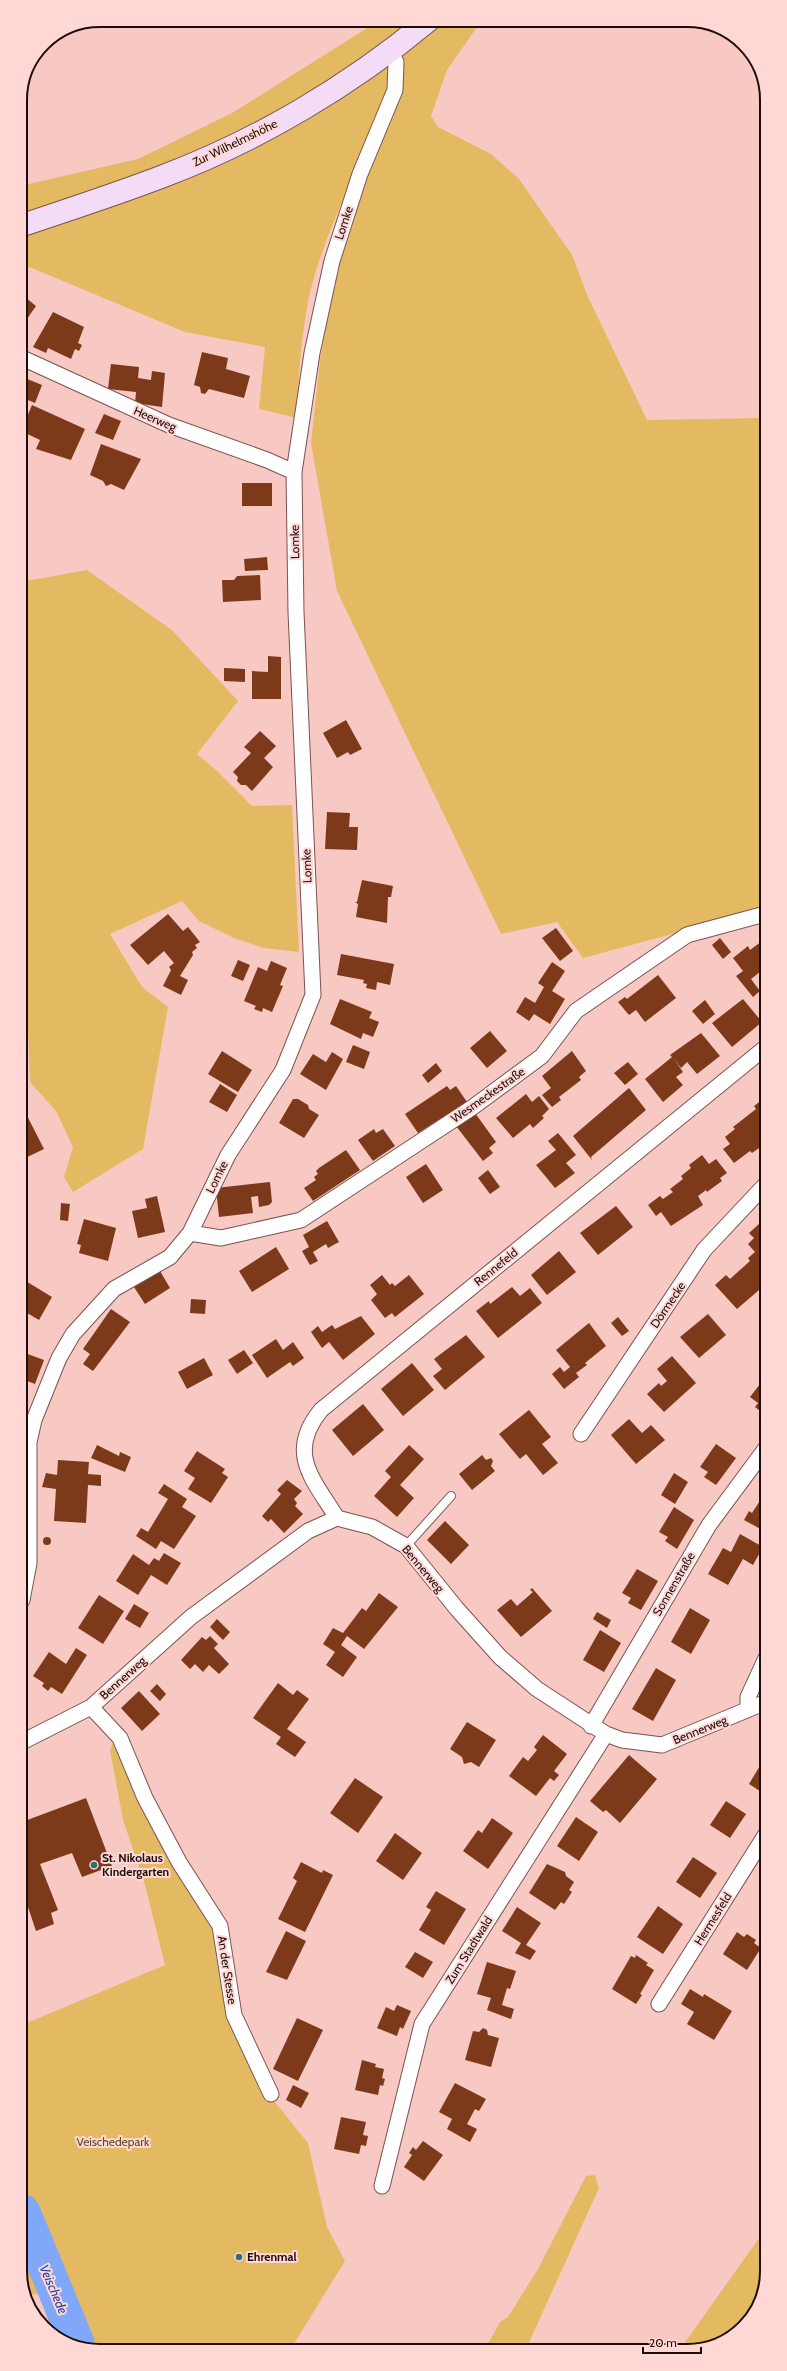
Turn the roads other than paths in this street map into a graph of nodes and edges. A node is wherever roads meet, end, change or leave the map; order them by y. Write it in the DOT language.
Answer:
graph roads {
  1 [pos="421,27"];
  2 [pos="391,52"];
  3 [pos="27,224"];
  4 [pos="27,360"];
  5 [pos="294,472"];
  6 [pos="760,915"];
  7 [pos="760,1052"];
  8 [pos="760,1190"];
  9 [pos="190,1233"];
  10 [pos="581,1434"];
  11 [pos="760,1456"];
  12 [pos="451,1496"];
  13 [pos="337,1518"];
  14 [pos="406,1546"];
  15 [pos="27,1574"];
  16 [pos="760,1671"];
  17 [pos="760,1704"];
  18 [pos="91,1707"];
  19 [pos="748,1709"];
  20 [pos="591,1726"];
  21 [pos="606,1734"];
  22 [pos="27,1739"];
  23 [pos="760,1844"];
  24 [pos="659,2004"];
  25 [pos="271,2094"];
  26 [pos="382,2186"];
  1 -- 2 [label="street, Zur Wilhelmshöhe"];
  2 -- 3 [label="street, Zur Wilhelmshöhe"];
  2 -- 5 [label="street, Lomke"];
  4 -- 5 [label="street, Heerweg"];
  5 -- 9 [label="street, Lomke"];
  6 -- 9 [label="street, Wesmeckestraße"];
  7 -- 13 [label="street, Rennefeld"];
  8 -- 10 [label="street, Dörmecke"];
  9 -- 15 [label="street, Lomke"];
  11 -- 20 [label="street, Sonnenstraße"];
  12 -- 14 [label="lane"];
  13 -- 14 [label="street, Bennerweg"];
  13 -- 18 [label="street, Bennerweg"];
  14 -- 20 [label="street, Bennerweg"];
  16 -- 19 [label="street"];
  17 -- 19 [label="street, Bennerweg"];
  18 -- 22 [label="street, Bennerweg"];
  18 -- 25 [label="street, An der Stesse"];
  19 -- 21 [label="street, Bennerweg"];
  20 -- 21 [label="street, Bennerweg"];
  21 -- 26 [label="street, Zum Stadtwald"];
  23 -- 24 [label="street, Hermesfeld"];
}
